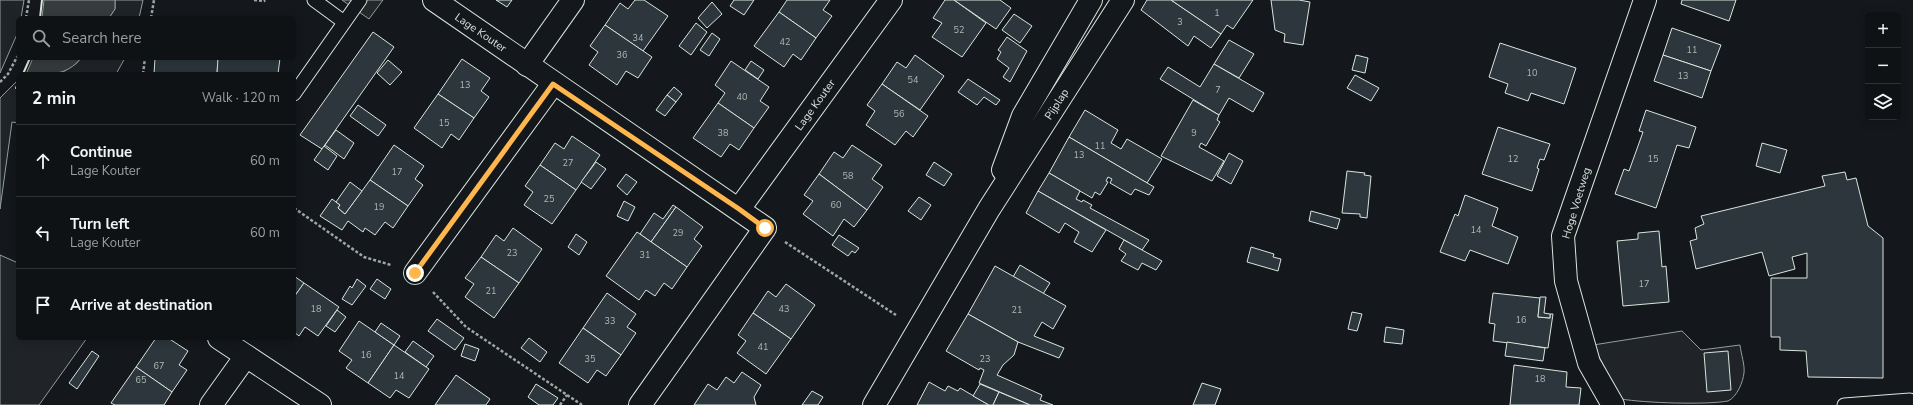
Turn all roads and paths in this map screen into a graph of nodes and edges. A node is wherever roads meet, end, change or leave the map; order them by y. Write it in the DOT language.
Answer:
graph roads {
  1 [pos="29,0"];
  2 [pos="154,0"];
  3 [pos="254,0"];
  4 [pos="265,0"];
  5 [pos="314,0"];
  6 [pos="360,0"];
  7 [pos="434,0"];
  8 [pos="573,0"];
  9 [pos="890,0"];
  10 [pos="1091,0"];
  11 [pos="1645,0"];
  12 [pos="1119,1"];
  13 [pos="26,16"];
  14 [pos="152,16"];
  15 [pos="344,22"];
  16 [pos="16,59"];
  17 [pos="146,60"];
  18 [pos="527,65"];
  19 [pos="143,72"];
  20 [pos="0,82"];
  21 [pos="553,84"];
  22 [pos="296,91"];
  23 [pos="296,209"];
  24 [pos="739,209"];
  25 [pos="989,209"];
  26 [pos="765,228"];
  27 [pos="415,273"];
  28 [pos="918,330"];
  29 [pos="222,340"];
  30 [pos="246,356"];
  31 [pos="567,395"];
  32 [pos="1910,400"];
  33 [pos="211,405"];
  34 [pos="320,405"];
  35 [pos="560,405"];
  36 [pos="582,405"];
  37 [pos="640,405"];
  38 [pos="874,405"];
  39 [pos="1613,405"];
  40 [pos="1844,405"];
  1 -- 13 [label="path"];
  2 -- 14 [label="path"];
  3 -- 4 [label="path"];
  5 -- 15 [label="lane"];
  6 -- 15 [label="lane"];
  7 -- 18 [label="street, Lage Kouter"];
  8 -- 18 [label="street"];
  9 -- 24 [label="street, Lage Kouter"];
  10 -- 25 [label="street, Pijplap"];
  11 -- 39 [label="street, Hoge Voetweg"];
  12 -- 25 [label="street, Pijplap"];
  15 -- 22 [label="lane"];
  16 -- 20 [label="path"];
  17 -- 19 [label="path"];
  18 -- 21 [label="street, Lage Kouter"];
  21 -- 24 [label="street, Lage Kouter"];
  21 -- 27 [label="street"];
  23 -- 27 [label="path"];
  24 -- 26 [label="street, Lage Kouter"];
  25 -- 28 [label="street, Pijplap"];
  26 -- 28 [label="path"];
  26 -- 37 [label="street"];
  27 -- 31 [label="path"];
  28 -- 38 [label="street, Pijplap"];
  29 -- 30 [label="street"];
  30 -- 33 [label="street"];
  30 -- 34 [label="street"];
  31 -- 35 [label="path"];
  31 -- 36 [label="path"];
  32 -- 40 [label="lane"];
}
